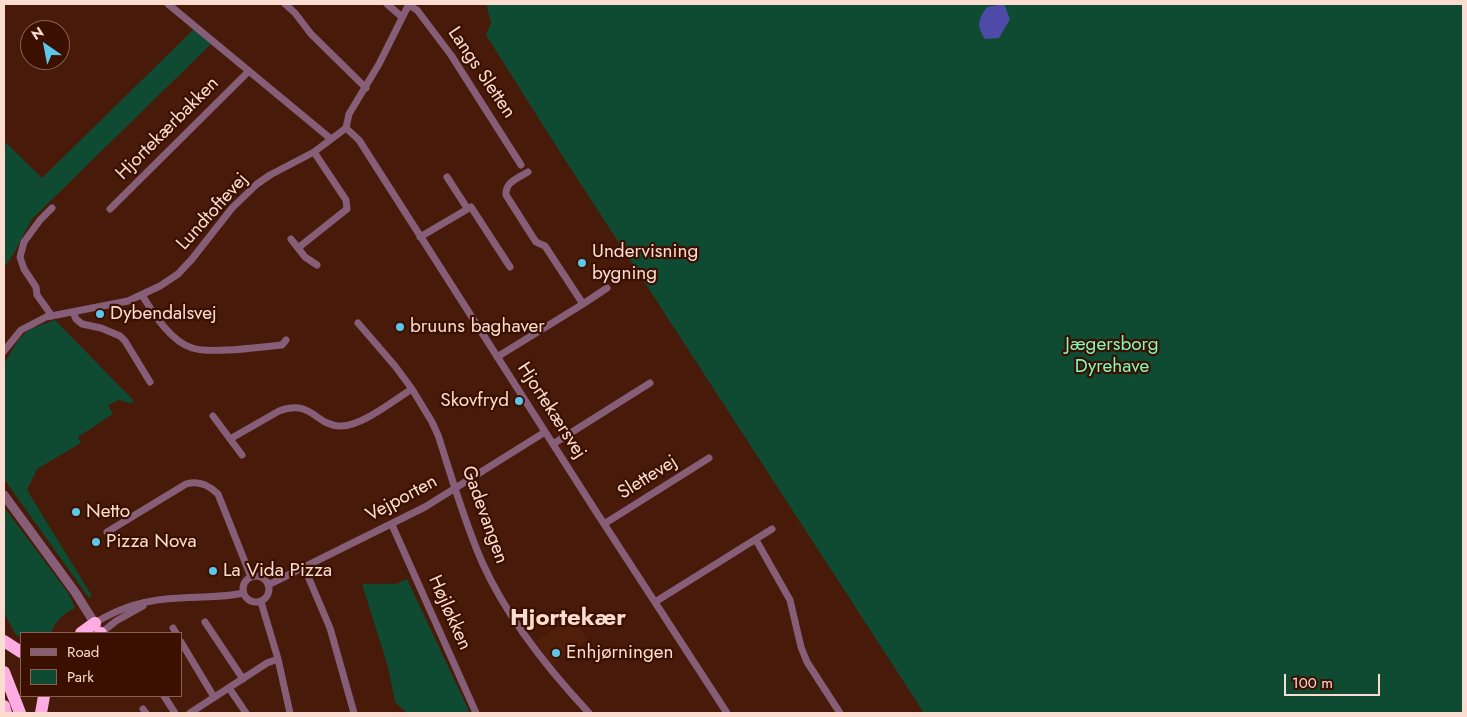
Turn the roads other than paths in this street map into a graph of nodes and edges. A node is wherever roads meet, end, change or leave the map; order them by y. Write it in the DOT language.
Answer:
graph roads {
  1 [pos="168,4"];
  2 [pos="285,4"];
  3 [pos="387,4"];
  4 [pos="408,4"];
  5 [pos="402,17"];
  6 [pos="250,71"];
  7 [pos="366,88"];
  8 [pos="346,128"];
  9 [pos="331,139"];
  10 [pos="314,152"];
  11 [pos="521,165"];
  12 [pos="528,172"];
  13 [pos="447,177"];
  14 [pos="52,208"];
  15 [pos="467,208"];
  16 [pos="110,209"];
  17 [pos="420,237"];
  18 [pos="291,239"];
  19 [pos="298,248"];
  20 [pos="317,265"];
  21 [pos="510,267"];
  22 [pos="607,288"];
  23 [pos="142,296"];
  24 [pos="583,304"];
  25 [pos="73,312"];
  26 [pos="52,316"];
  27 [pos="358,323"];
  28 [pos="286,340"];
  29 [pos="4,351"];
  30 [pos="497,357"];
  31 [pos="150,382"];
  32 [pos="650,383"];
  33 [pos="412,389"];
  34 [pos="213,416"];
  35 [pos="545,432"];
  36 [pos="230,439"];
  37 [pos="553,444"];
  38 [pos="242,455"];
  39 [pos="709,458"];
  40 [pos="456,489"];
  41 [pos="4,495"];
  42 [pos="604,524"];
  43 [pos="392,525"];
  44 [pos="772,529"];
  45 [pos="108,532"];
  46 [pos="756,540"];
  47 [pos="304,567"];
  48 [pos="251,577"];
  49 [pos="268,585"];
  50 [pos="243,593"];
  51 [pos="150,602"];
  52 [pos="261,602"];
  53 [pos="655,602"];
  54 [pos="205,622"];
  55 [pos="99,630"];
  56 [pos="4,641"];
  57 [pos="182,644"];
  58 [pos="20,651"];
  59 [pos="278,659"];
  60 [pos="4,672"];
  61 [pos="242,679"];
  62 [pos="230,688"];
  63 [pos="44,697"];
  64 [pos="165,697"];
  65 [pos="214,698"];
  66 [pos="203,705"];
  67 [pos="4,706"];
  68 [pos="6,713"];
  69 [pos="20,713"];
  70 [pos="41,713"];
  71 [pos="176,713"];
  72 [pos="190,713"];
  73 [pos="208,713"];
  74 [pos="246,713"];
  75 [pos="290,713"];
  76 [pos="354,713"];
  77 [pos="476,713"];
  78 [pos="589,713"];
  79 [pos="727,713"];
  80 [pos="840,713"];
  1 -- 6 [label="street, Hjortekærbakken"];
  2 -- 7 [label="street"];
  3 -- 5 [label="street"];
  4 -- 5 [label="street"];
  4 -- 11 [label="street, Langs Sletten"];
  5 -- 7 [label="street"];
  6 -- 9 [label="street, Hjortekærbakken"];
  6 -- 16 [label="street, Hjortekærbakken"];
  7 -- 8 [label="street"];
  8 -- 9 [label="street, Lundtoftevej"];
  8 -- 17 [label="street, Hjortekærsvej"];
  9 -- 10 [label="street, Lundtoftevej"];
  10 -- 19 [label="street"];
  10 -- 23 [label="street, Lundtoftevej"];
  12 -- 24 [label="street"];
  13 -- 15 [label="street"];
  14 -- 26 [label="street"];
  15 -- 17 [label="street"];
  15 -- 21 [label="street"];
  17 -- 30 [label="street, Hjortekærsvej"];
  18 -- 19 [label="street"];
  19 -- 20 [label="street"];
  22 -- 24 [label="street"];
  23 -- 25 [label="street, Lundtoftevej"];
  23 -- 28 [label="street"];
  24 -- 30 [label="street"];
  25 -- 26 [label="street, Lundtoftevej"];
  25 -- 31 [label="street"];
  26 -- 29 [label="street, Lundtoftevej"];
  27 -- 33 [label="street, Gadevangen"];
  30 -- 35 [label="street, Hjortekærsvej"];
  32 -- 37 [label="street"];
  33 -- 36 [label="street"];
  33 -- 40 [label="street, Gadevangen"];
  34 -- 36 [label="street"];
  35 -- 37 [label="street, Hjortekærsvej"];
  35 -- 40 [label="street, Vejporten"];
  36 -- 38 [label="street"];
  37 -- 42 [label="street, Hjortekærsvej"];
  39 -- 42 [label="street, Slettevej"];
  40 -- 43 [label="street, Vejporten"];
  40 -- 78 [label="street, Gadevangen"];
  41 -- 55 [label="street"];
  42 -- 53 [label="street, Hjortekærsvej"];
  43 -- 47 [label="street, Vejporten"];
  43 -- 77 [label="street, Højløkken"];
  44 -- 46 [label="street"];
  45 -- 48 [label="street"];
  46 -- 53 [label="street"];
  46 -- 80 [label="street"];
  47 -- 49 [label="street, Vejporten"];
  47 -- 76 [label="street"];
  48 -- 49 [label="street"];
  48 -- 50 [label="street"];
  49 -- 52 [label="street"];
  50 -- 51 [label="street"];
  50 -- 52 [label="street"];
  51 -- 55 [label="street"];
  51 -- 55 [label="street"];
  52 -- 59 [label="street"];
  53 -- 79 [label="street, Hjortekærsvej"];
  54 -- 61 [label="street"];
  56 -- 58 [label="highway"];
  57 -- 65 [label="street"];
  59 -- 61 [label="street"];
  59 -- 75 [label="street"];
  60 -- 69 [label="highway"];
  61 -- 62 [label="street"];
  62 -- 65 [label="street"];
  62 -- 74 [label="street"];
  63 -- 70 [label="highway"];
  64 -- 71 [label="street"];
  65 -- 66 [label="street"];
  66 -- 72 [label="street"];
  66 -- 73 [label="street"];
  67 -- 68 [label="highway"];
}
